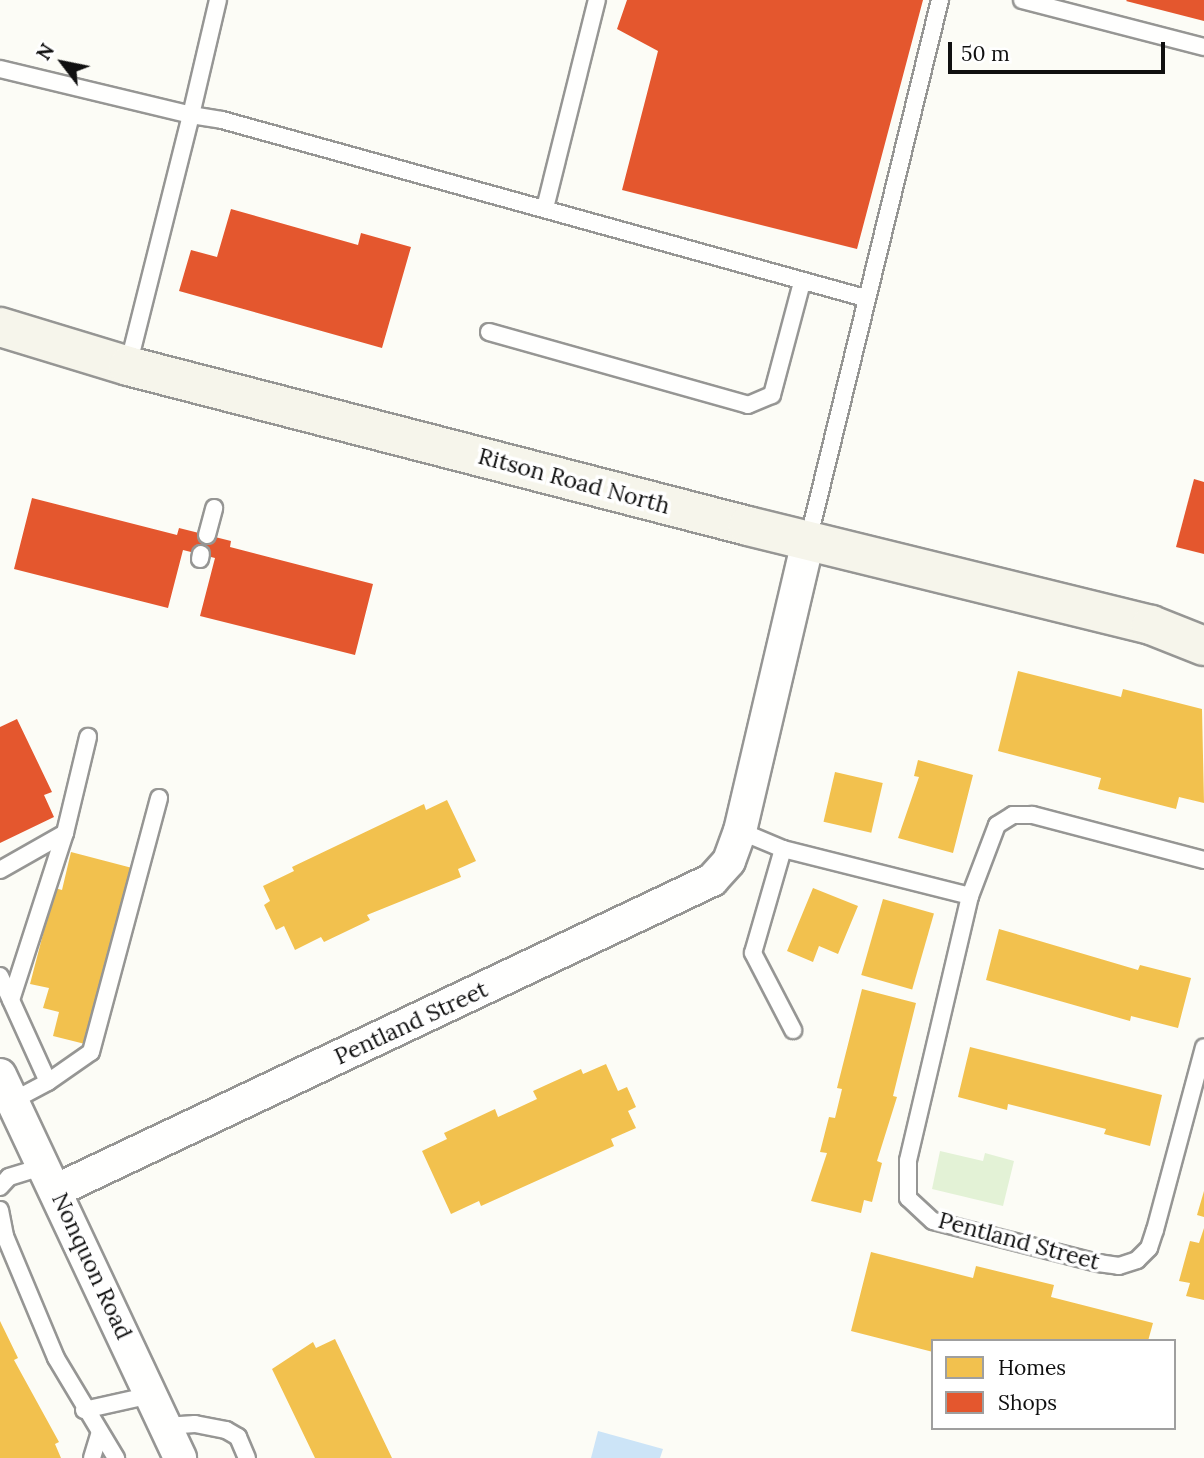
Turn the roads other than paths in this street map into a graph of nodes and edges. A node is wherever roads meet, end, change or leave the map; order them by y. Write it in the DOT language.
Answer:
graph roads {
  1 [pos="218,0"];
  2 [pos="597,0"];
  3 [pos="940,0"];
  4 [pos="1022,0"];
  5 [pos="1065,5"];
  6 [pos="1204,47"];
  7 [pos="0,69"];
  8 [pos="191,115"];
  9 [pos="545,208"];
  10 [pos="802,282"];
  11 [pos="865,298"];
  12 [pos="0,327"];
  13 [pos="489,332"];
  14 [pos="128,366"];
  15 [pos="214,508"];
  16 [pos="207,535"];
  17 [pos="808,541"];
  18 [pos="1151,625"];
  19 [pos="1204,629"];
  20 [pos="1204,646"];
  21 [pos="88,737"];
  22 [pos="159,798"];
  23 [pos="740,831"];
  24 [pos="65,833"];
  25 [pos="783,849"];
  26 [pos="1204,860"];
  27 [pos="0,870"];
  28 [pos="970,896"];
  29 [pos="0,978"];
  30 [pos="11,1000"];
  31 [pos="793,1030"];
  32 [pos="1204,1047"];
  33 [pos="48,1082"];
  34 [pos="7,1088"];
  35 [pos="51,1178"];
  36 [pos="0,1187"];
  37 [pos="0,1210"];
  38 [pos="151,1395"];
  39 [pos="84,1410"];
  40 [pos="165,1426"];
  41 [pos="100,1432"];
  42 [pos="92,1458"];
  43 [pos="116,1458"];
  44 [pos="180,1458"];
  45 [pos="247,1458"];
  1 -- 8 [label="lane"];
  2 -- 9 [label="lane"];
  3 -- 11 [label="lane"];
  4 -- 5 [label="lane"];
  5 -- 6 [label="lane"];
  7 -- 8 [label="lane"];
  8 -- 9 [label="lane"];
  8 -- 14 [label="lane"];
  9 -- 10 [label="lane"];
  10 -- 11 [label="lane"];
  10 -- 13 [label="lane"];
  11 -- 17 [label="lane"];
  12 -- 14 [label="main road, Ritson Road North"];
  14 -- 17 [label="main road, Ritson Road North"];
  15 -- 16 [label="lane"];
  17 -- 18 [label="main road, Ritson Road North"];
  17 -- 23 [label="street, Pentland Street"];
  18 -- 19 [label="main road, Ritson Road North"];
  18 -- 20 [label="main road, Ritson Road North"];
  21 -- 24 [label="lane"];
  22 -- 33 [label="lane"];
  23 -- 25 [label="lane"];
  23 -- 35 [label="street, Pentland Street"];
  24 -- 27 [label="lane"];
  24 -- 30 [label="lane"];
  25 -- 28 [label="lane"];
  25 -- 31 [label="lane"];
  26 -- 28 [label="lane, Pentland Street"];
  28 -- 32 [label="lane, Pentland Street"];
  29 -- 30 [label="lane"];
  30 -- 33 [label="lane"];
  33 -- 34 [label="lane"];
  34 -- 35 [label="street, Nonquon Road"];
  35 -- 36 [label="lane"];
  35 -- 38 [label="street, Nonquon Road"];
  37 -- 39 [label="lane"];
  38 -- 39 [label="lane"];
  38 -- 40 [label="street, Nonquon Road"];
  39 -- 41 [label="lane"];
  40 -- 44 [label="street, Nonquon Road"];
  40 -- 45 [label="lane"];
  41 -- 42 [label="lane"];
  41 -- 43 [label="lane"];
}
